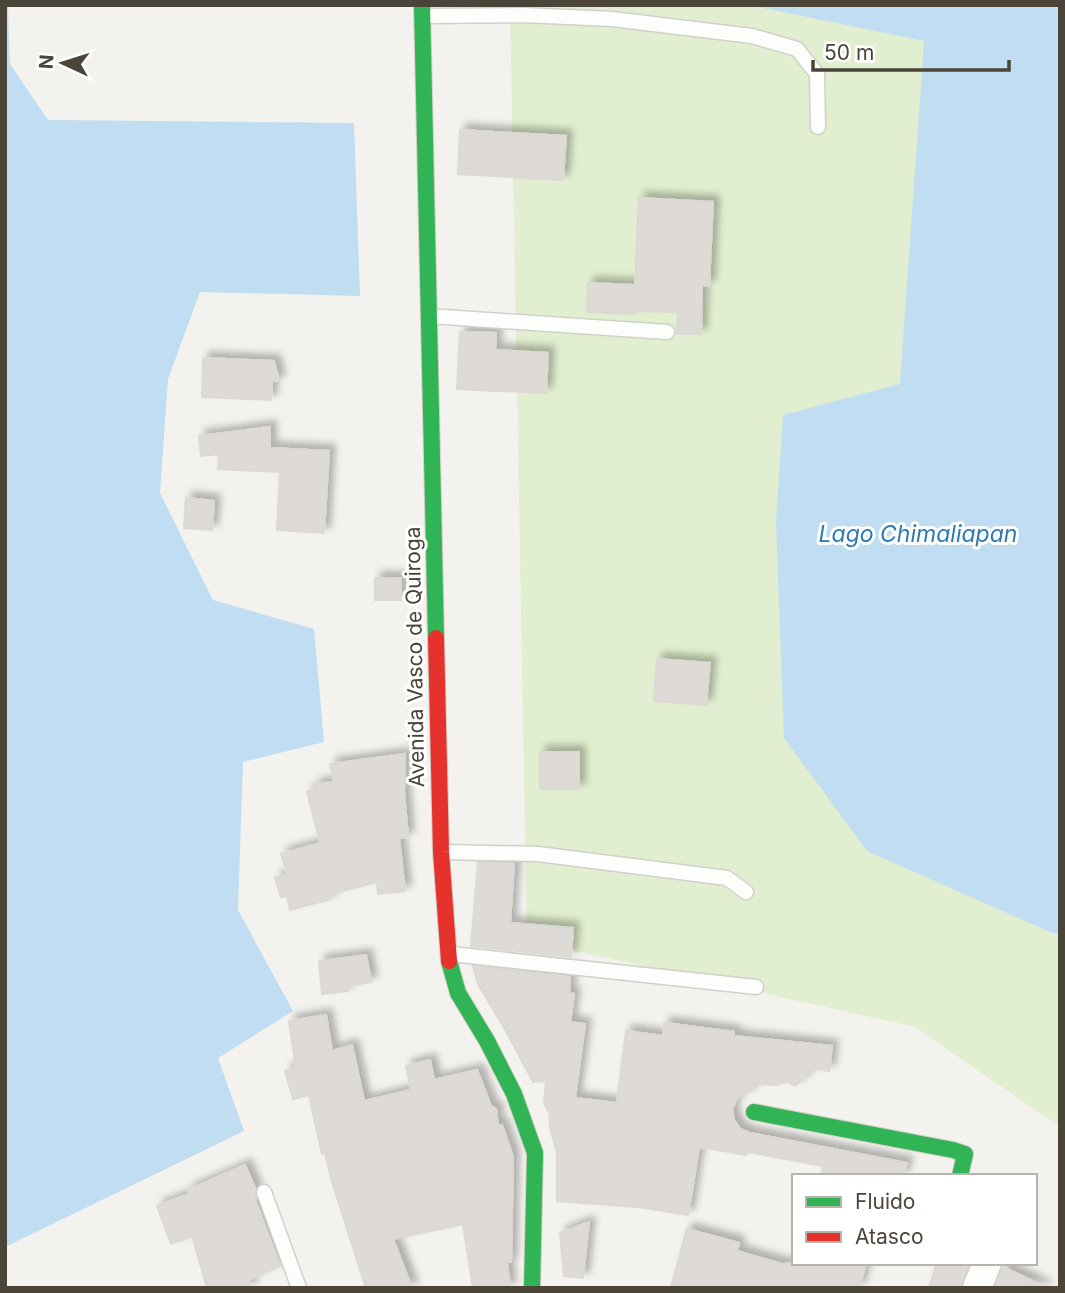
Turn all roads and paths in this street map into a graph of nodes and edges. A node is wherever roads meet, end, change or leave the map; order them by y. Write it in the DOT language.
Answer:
graph roads {
  1 [pos="422,11"];
  2 [pos="818,127"];
  3 [pos="428,316"];
  4 [pos="667,332"];
  5 [pos="441,852"];
  6 [pos="746,892"];
  7 [pos="447,954"];
  8 [pos="756,987"];
  9 [pos="754,1112"];
  10 [pos="960,1174"];
  11 [pos="264,1192"];
  12 [pos="986,1265"];
  13 [pos="299,1288"];
  14 [pos="532,1288"];
  15 [pos="977,1288"];
  1 -- 2 [label="lane"];
  1 -- 3 [label="street, Avenida Vasco de Quiroga"];
  3 -- 4 [label="lane"];
  3 -- 5 [label="street, Avenida Vasco de Quiroga"];
  5 -- 6 [label="lane"];
  5 -- 7 [label="street, Avenida Vasco de Quiroga"];
  7 -- 8 [label="lane"];
  7 -- 14 [label="street, Avenida Vasco de Quiroga"];
  9 -- 10 [label="street"];
  11 -- 13 [label="lane"];
  12 -- 15 [label="street"];
}
